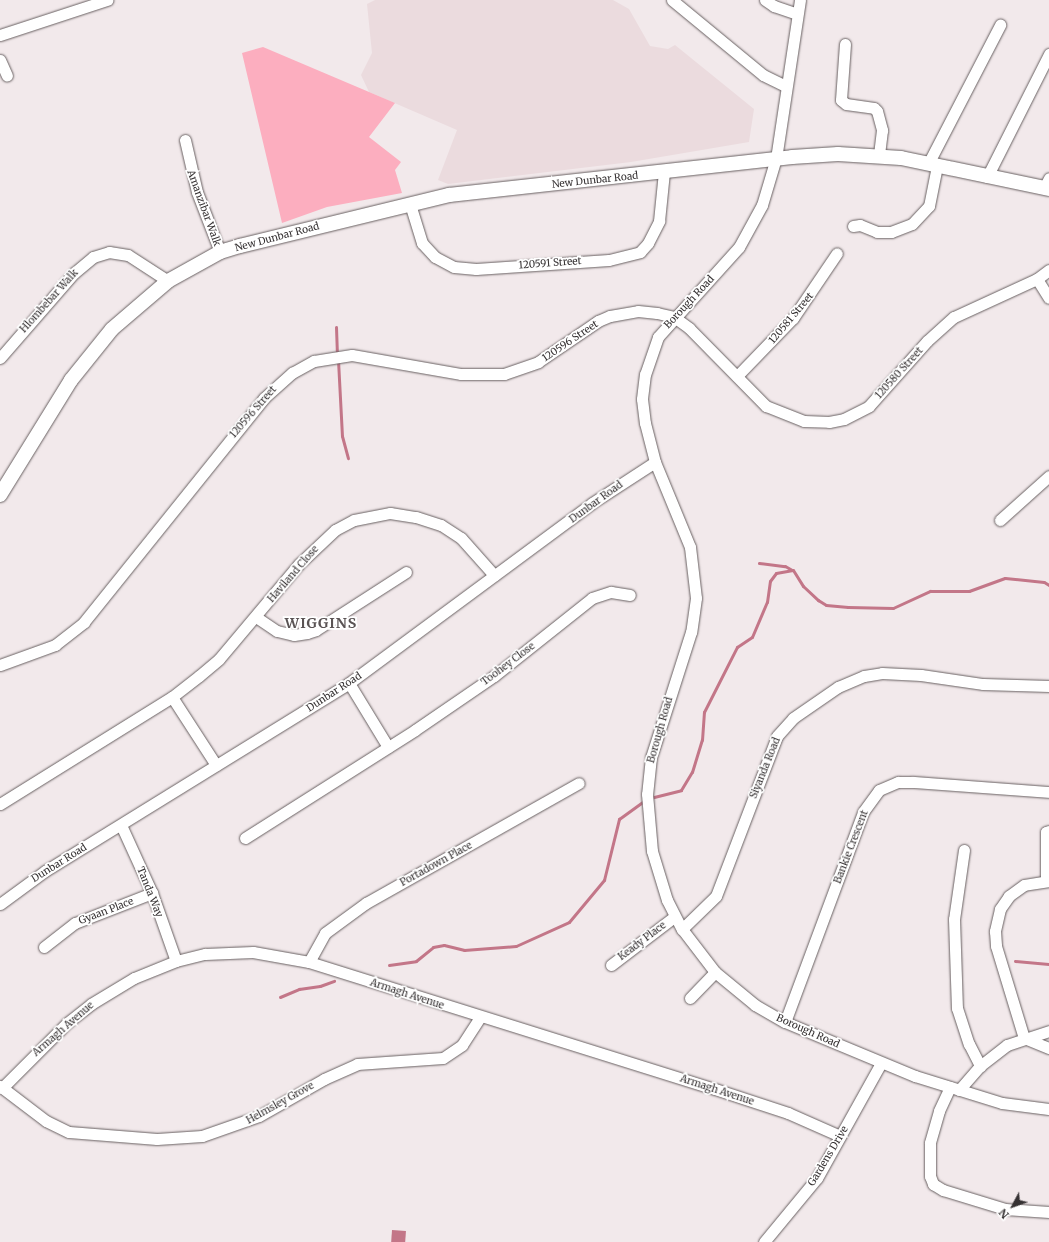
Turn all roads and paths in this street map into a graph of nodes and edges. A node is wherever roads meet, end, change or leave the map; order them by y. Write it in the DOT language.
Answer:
graph roads {
  1 [pos="107,0"];
  2 [pos="672,0"];
  3 [pos="765,0"];
  4 [pos="800,0"];
  5 [pos="797,14"];
  6 [pos="1000,25"];
  7 [pos="0,35"];
  8 [pos="845,44"];
  9 [pos="1049,54"];
  10 [pos="0,60"];
  11 [pos="7,76"];
  12 [pos="786,86"];
  13 [pos="185,140"];
  14 [pos="879,156"];
  15 [pos="776,158"];
  16 [pos="933,165"];
  17 [pos="664,172"];
  18 [pos="987,177"];
  19 [pos="1047,185"];
  20 [pos="410,204"];
  21 [pos="853,226"];
  22 [pos="220,252"];
  23 [pos="837,253"];
  24 [pos="1049,270"];
  25 [pos="1037,279"];
  26 [pos="168,281"];
  27 [pos="1049,298"];
  28 [pos="674,318"];
  29 [pos="0,358"];
  30 [pos="737,376"];
  31 [pos="656,462"];
  32 [pos="1049,476"];
  33 [pos="0,495"];
  34 [pos="1000,520"];
  35 [pos="406,572"];
  36 [pos="494,575"];
  37 [pos="630,595"];
  38 [pos="256,617"];
  39 [pos="0,665"];
  40 [pos="349,683"];
  41 [pos="1049,686"];
  42 [pos="172,697"];
  43 [pos="388,747"];
  44 [pos="216,765"];
  45 [pos="579,783"];
  46 [pos="1049,792"];
  47 [pos="0,804"];
  48 [pos="121,825"];
  49 [pos="1047,832"];
  50 [pos="245,838"];
  51 [pos="964,850"];
  52 [pos="1047,881"];
  53 [pos="152,893"];
  54 [pos="0,904"];
  55 [pos="674,917"];
  56 [pos="682,929"];
  57 [pos="44,947"];
  58 [pos="176,960"];
  59 [pos="309,962"];
  60 [pos="611,965"];
  61 [pos="715,972"];
  62 [pos="690,998"];
  63 [pos="480,1017"];
  64 [pos="785,1022"];
  65 [pos="1049,1031"];
  66 [pos="1024,1038"];
  67 [pos="1049,1048"];
  68 [pos="881,1062"];
  69 [pos="980,1066"];
  70 [pos="1,1087"];
  71 [pos="954,1089"];
  72 [pos="1049,1109"];
  73 [pos="840,1136"];
  74 [pos="1049,1212"];
  75 [pos="764,1242"];
  1 -- 7 [label="street"];
  2 -- 12 [label="street"];
  3 -- 5 [label="street"];
  4 -- 5 [label="street, Borough Road"];
  5 -- 12 [label="street, Borough Road"];
  6 -- 16 [label="street"];
  8 -- 14 [label="street"];
  9 -- 18 [label="street"];
  10 -- 11 [label="street"];
  12 -- 15 [label="street, Borough Road"];
  13 -- 22 [label="street, Amanzibar Walk"];
  14 -- 15 [label="street, New Dunbar Road"];
  14 -- 16 [label="street, New Dunbar Road"];
  15 -- 17 [label="street, New Dunbar Road"];
  15 -- 28 [label="street, Borough Road"];
  16 -- 18 [label="street, New Dunbar Road"];
  16 -- 21 [label="street"];
  17 -- 20 [label="street, New Dunbar Road"];
  17 -- 20 [label="street, 120591 Street"];
  18 -- 19 [label="street, New Dunbar Road"];
  20 -- 22 [label="street, New Dunbar Road"];
  22 -- 26 [label="street, New Dunbar Road"];
  23 -- 30 [label="street, 120581 Street"];
  24 -- 25 [label="street, 120580 Street"];
  25 -- 27 [label="street"];
  25 -- 30 [label="street, 120580 Street"];
  26 -- 29 [label="street, Hlombebar Walk"];
  26 -- 33 [label="street, New Dunbar Road"];
  28 -- 30 [label="street, 120580 Street"];
  28 -- 31 [label="street, Borough Road"];
  28 -- 39 [label="street, 120596 Street"];
  31 -- 36 [label="street, Dunbar Road"];
  31 -- 55 [label="street, Borough Road"];
  32 -- 34 [label="street"];
  35 -- 38 [label="street"];
  36 -- 38 [label="street, Haviland Close"];
  36 -- 40 [label="street, Dunbar Road"];
  37 -- 43 [label="street, Toohey Close"];
  38 -- 42 [label="street, Haviland Close"];
  40 -- 43 [label="street"];
  40 -- 44 [label="street, Dunbar Road"];
  41 -- 56 [label="street, Siyanda Road"];
  42 -- 44 [label="street"];
  42 -- 47 [label="street, Haviland Close"];
  43 -- 50 [label="street, Toohey Close"];
  44 -- 48 [label="street, Dunbar Road"];
  45 -- 59 [label="street, Portadown Place"];
  46 -- 64 [label="street, Bankie Crescent"];
  48 -- 53 [label="street, Tanda Way"];
  48 -- 54 [label="street, Dunbar Road"];
  49 -- 52 [label="street"];
  51 -- 69 [label="street"];
  52 -- 66 [label="street"];
  53 -- 57 [label="street, Gyaan Place"];
  53 -- 58 [label="street, Tanda Way"];
  55 -- 56 [label="street, Borough Road"];
  55 -- 60 [label="street, Keady Place"];
  56 -- 61 [label="street, Borough Road"];
  58 -- 59 [label="street, Armagh Avenue"];
  58 -- 70 [label="street, Armagh Avenue"];
  59 -- 63 [label="street, Armagh Avenue"];
  61 -- 62 [label="street"];
  61 -- 64 [label="street, Borough Road"];
  63 -- 70 [label="street, Helmsley Grove"];
  63 -- 73 [label="street, Armagh Avenue"];
  64 -- 68 [label="street, Borough Road"];
  65 -- 66 [label="street"];
  66 -- 67 [label="street"];
  66 -- 69 [label="street"];
  68 -- 71 [label="street, Borough Road"];
  68 -- 73 [label="street, Gardens Drive"];
  69 -- 71 [label="street"];
  71 -- 72 [label="street, Borough Road"];
  71 -- 74 [label="street"];
  73 -- 75 [label="street, Gardens Drive"];
}
